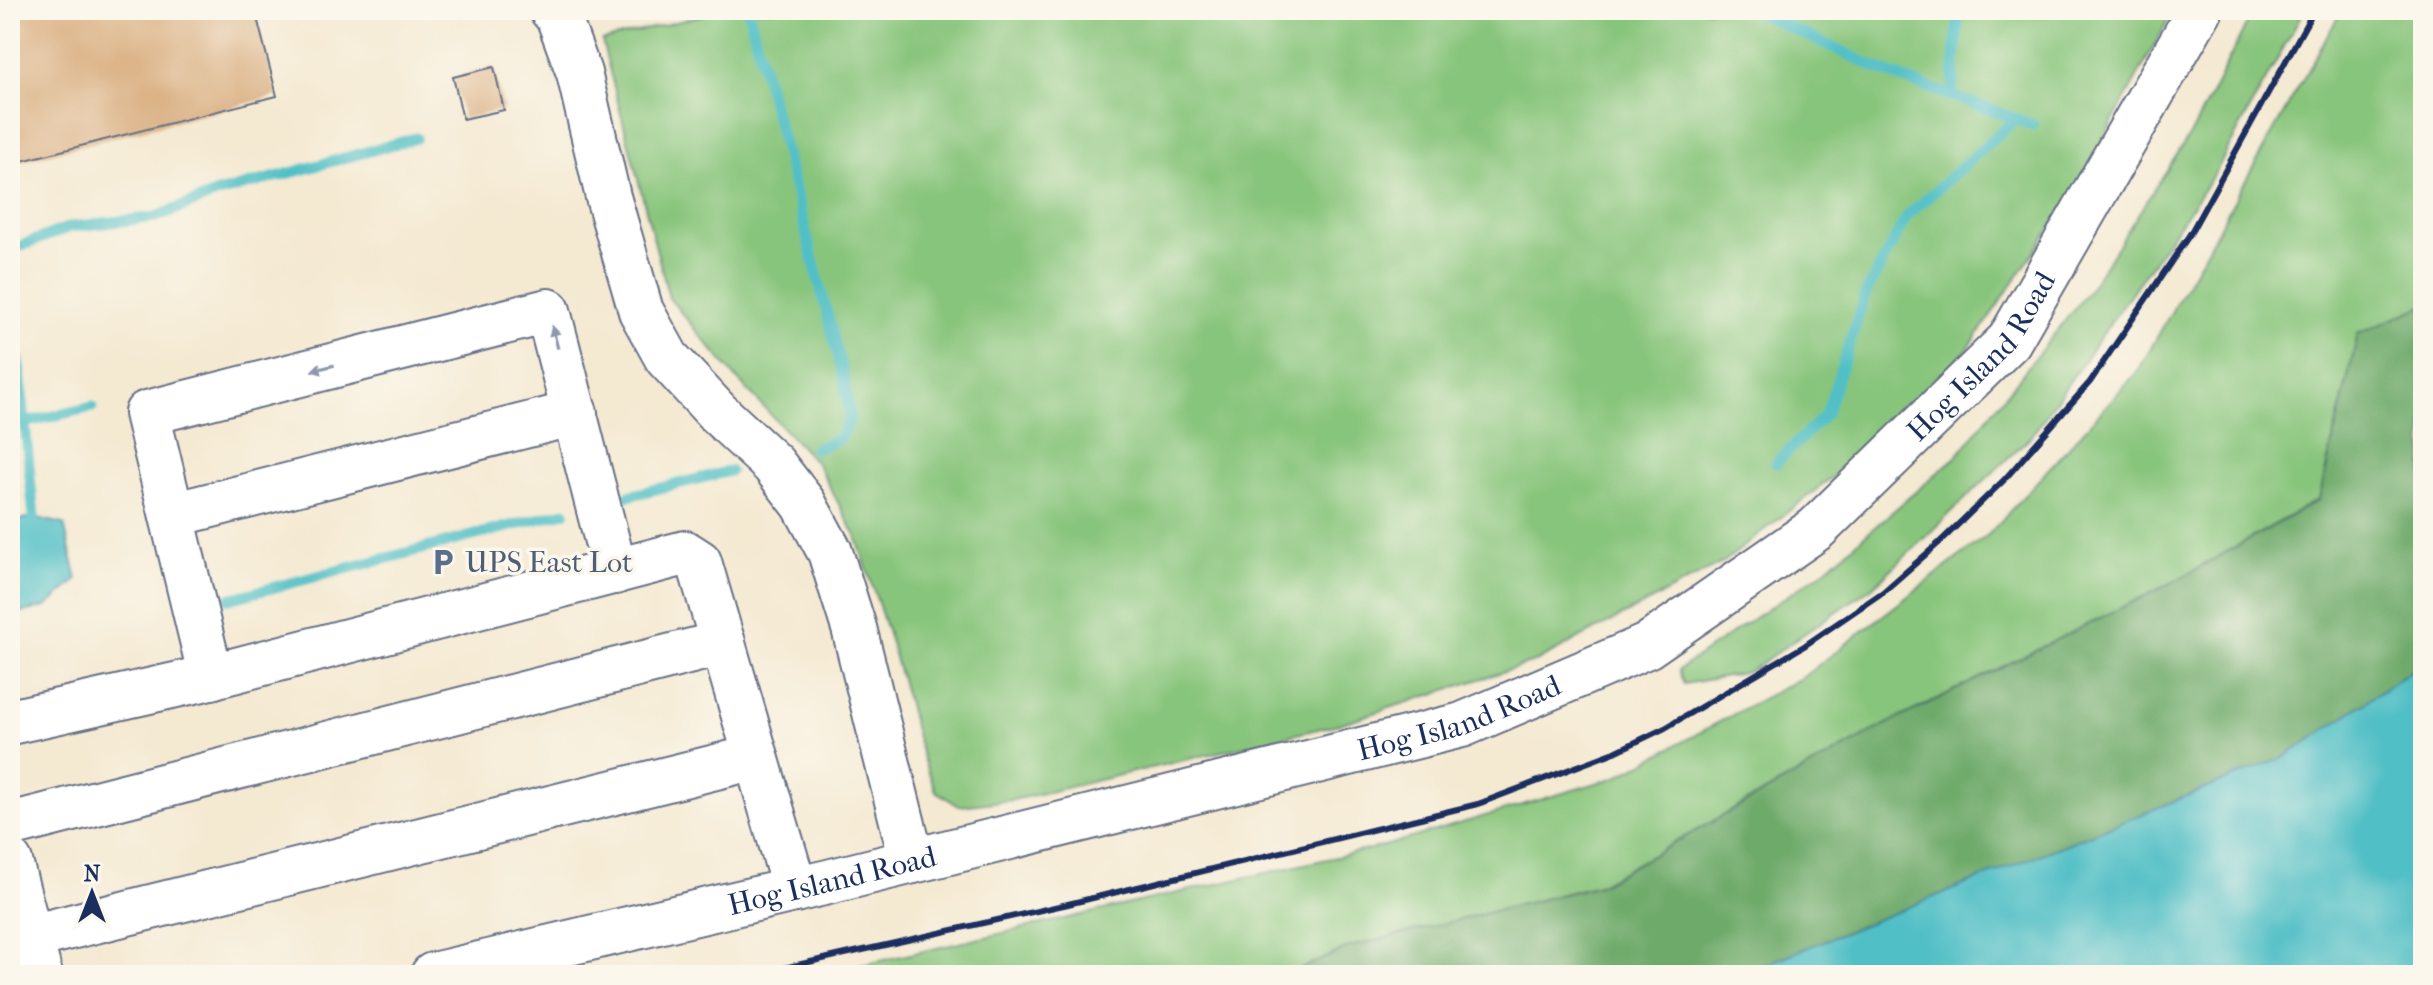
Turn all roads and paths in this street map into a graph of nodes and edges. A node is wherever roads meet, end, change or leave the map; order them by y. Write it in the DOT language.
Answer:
graph roads {
  1 [pos="552,10"];
  2 [pos="2200,10"];
  3 [pos="575,413"];
  4 [pos="172,515"];
  5 [pos="615,572"];
  6 [pos="723,643"];
  7 [pos="211,677"];
  8 [pos="10,722"];
  9 [pos="756,757"];
  10 [pos="10,825"];
  11 [pos="912,861"];
  12 [pos="10,862"];
  13 [pos="795,890"];
  14 [pos="27,951"];
  15 [pos="433,975"];
  1 -- 11 [label="street"];
  2 -- 11 [label="street, Hog Island Road"];
  3 -- 4 [label="street"];
  3 -- 4 [label="street, one-way"];
  3 -- 5 [label="street"];
  4 -- 7 [label="street"];
  5 -- 6 [label="street"];
  5 -- 7 [label="street"];
  6 -- 9 [label="street"];
  6 -- 10 [label="street"];
  7 -- 8 [label="street"];
  9 -- 13 [label="street"];
  9 -- 14 [label="street"];
  11 -- 13 [label="street, Hog Island Road"];
  12 -- 14 [label="street"];
  13 -- 15 [label="street, Hog Island Road"];
}
